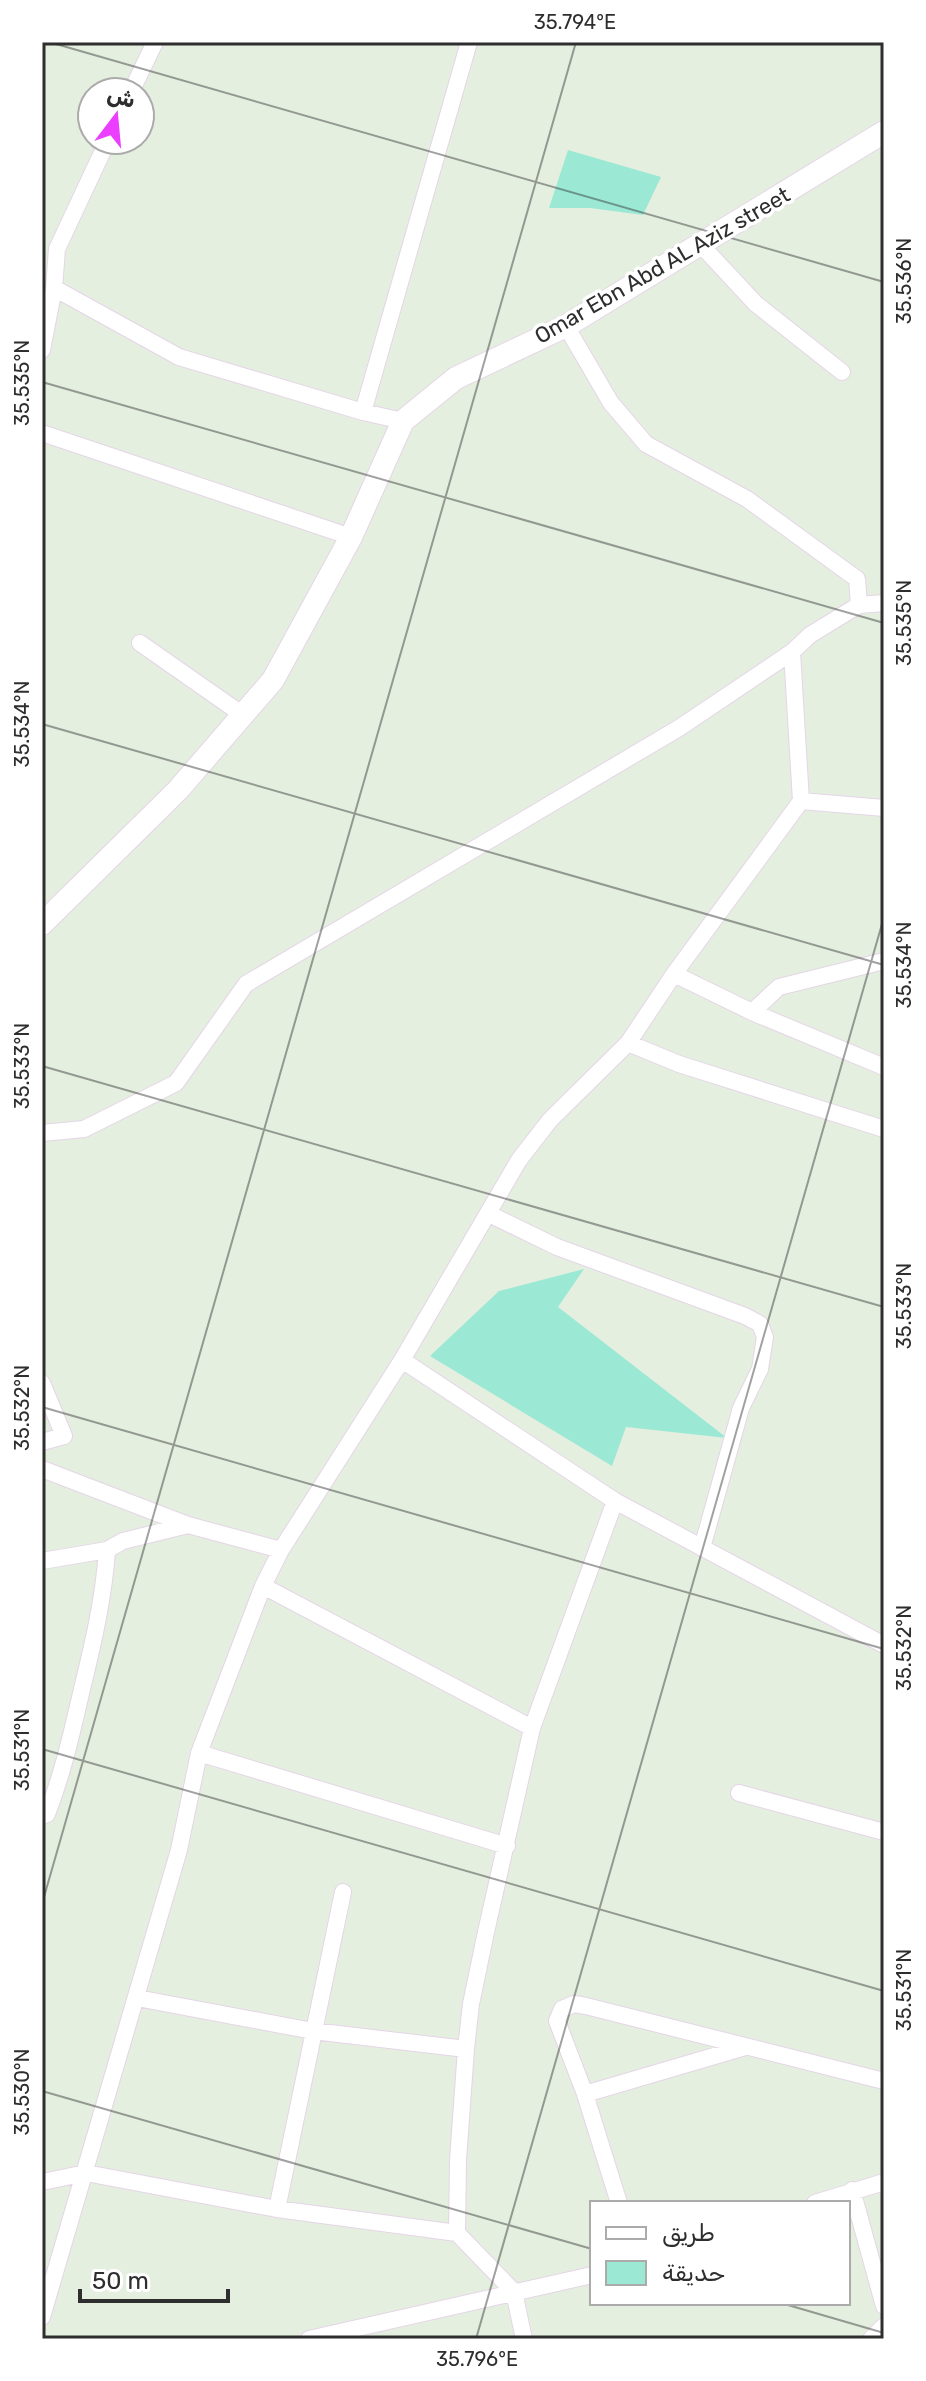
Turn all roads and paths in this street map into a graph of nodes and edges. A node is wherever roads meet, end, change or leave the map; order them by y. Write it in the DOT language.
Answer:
graph roads {
  1 [pos="154,42"];
  2 [pos="469,42"];
  3 [pos="138,76"];
  4 [pos="884,132"];
  5 [pos="99,156"];
  6 [pos="701,245"];
  7 [pos="49,248"];
  8 [pos="54,288"];
  9 [pos="566,326"];
  10 [pos="42,350"];
  11 [pos="842,372"];
  12 [pos="363,412"];
  13 [pos="403,421"];
  14 [pos="42,433"];
  15 [pos="351,537"];
  16 [pos="884,603"];
  17 [pos="859,605"];
  18 [pos="140,643"];
  19 [pos="792,652"];
  20 [pos="243,715"];
  21 [pos="801,801"];
  22 [pos="884,808"];
  23 [pos="42,924"];
  24 [pos="880,964"];
  25 [pos="674,974"];
  26 [pos="752,1012"];
  27 [pos="628,1043"];
  28 [pos="884,1067"];
  29 [pos="884,1129"];
  30 [pos="42,1133"];
  31 [pos="489,1214"];
  32 [pos="402,1360"];
  33 [pos="42,1383"];
  34 [pos="42,1442"];
  35 [pos="42,1469"];
  36 [pos="615,1501"];
  37 [pos="188,1525"];
  38 [pos="702,1548"];
  39 [pos="107,1550"];
  40 [pos="281,1550"];
  41 [pos="42,1561"];
  42 [pos="263,1586"];
  43 [pos="884,1623"];
  44 [pos="881,1643"];
  45 [pos="532,1728"];
  46 [pos="199,1753"];
  47 [pos="739,1793"];
  48 [pos="42,1816"];
  49 [pos="884,1832"];
  50 [pos="507,1846"];
  51 [pos="343,1892"];
  52 [pos="137,1998"];
  53 [pos="313,2031"];
  54 [pos="746,2046"];
  55 [pos="466,2049"];
  56 [pos="884,2081"];
  57 [pos="585,2094"];
  58 [pos="86,2173"];
  59 [pos="42,2182"];
  60 [pos="884,2182"];
  61 [pos="852,2190"];
  62 [pos="618,2201"];
  63 [pos="821,2201"];
  64 [pos="277,2209"];
  65 [pos="457,2233"];
  66 [pos="590,2275"];
  67 [pos="514,2292"];
  68 [pos="884,2306"];
  69 [pos="42,2317"];
  70 [pos="884,2326"];
  71 [pos="309,2339"];
  72 [pos="524,2339"];
  73 [pos="871,2339"];
  1 -- 3 [label="street"];
  2 -- 12 [label="street"];
  4 -- 6 [label="street, Omar Ebn Abd AL Aziz street"];
  5 -- 7 [label="street"];
  6 -- 9 [label="street, Omar Ebn Abd AL Aziz street"];
  6 -- 11 [label="street"];
  7 -- 8 [label="street"];
  8 -- 10 [label="street"];
  8 -- 12 [label="street"];
  9 -- 13 [label="street, Omar Ebn Abd AL Aziz street"];
  9 -- 17 [label="street"];
  12 -- 13 [label="street"];
  13 -- 15 [label="street, Omar Ebn Abd AL Aziz street"];
  14 -- 15 [label="street"];
  15 -- 20 [label="street, Omar Ebn Abd AL Aziz street"];
  16 -- 17 [label="street"];
  17 -- 19 [label="street"];
  18 -- 20 [label="street"];
  19 -- 21 [label="street"];
  19 -- 30 [label="street"];
  20 -- 23 [label="street, Omar Ebn Abd AL Aziz street"];
  21 -- 22 [label="street"];
  21 -- 25 [label="street"];
  24 -- 26 [label="street"];
  25 -- 26 [label="street"];
  25 -- 27 [label="street"];
  26 -- 28 [label="street"];
  27 -- 29 [label="street"];
  27 -- 31 [label="street"];
  31 -- 32 [label="street"];
  31 -- 38 [label="street"];
  32 -- 36 [label="street"];
  32 -- 40 [label="street"];
  33 -- 34 [label="street"];
  35 -- 37 [label="street"];
  36 -- 38 [label="street"];
  36 -- 45 [label="street"];
  37 -- 39 [label="street"];
  37 -- 40 [label="street"];
  38 -- 44 [label="street"];
  39 -- 41 [label="street"];
  39 -- 48 [label="street"];
  40 -- 42 [label="street"];
  42 -- 45 [label="street"];
  42 -- 46 [label="street"];
  43 -- 44 [label="street"];
  45 -- 50 [label="street"];
  46 -- 50 [label="street"];
  46 -- 52 [label="street"];
  47 -- 49 [label="street"];
  50 -- 55 [label="street"];
  51 -- 53 [label="street"];
  52 -- 53 [label="street"];
  52 -- 58 [label="street"];
  53 -- 55 [label="street"];
  53 -- 64 [label="street"];
  54 -- 56 [label="street"];
  54 -- 57 [label="street"];
  54 -- 57 [label="street"];
  55 -- 65 [label="street"];
  57 -- 62 [label="street"];
  58 -- 59 [label="street"];
  58 -- 64 [label="street"];
  58 -- 69 [label="street"];
  60 -- 61 [label="street"];
  61 -- 63 [label="street"];
  61 -- 68 [label="street"];
  64 -- 65 [label="street"];
  65 -- 67 [label="street"];
  66 -- 67 [label="street"];
  67 -- 71 [label="street"];
  67 -- 72 [label="street"];
  70 -- 73 [label="street"];
}
